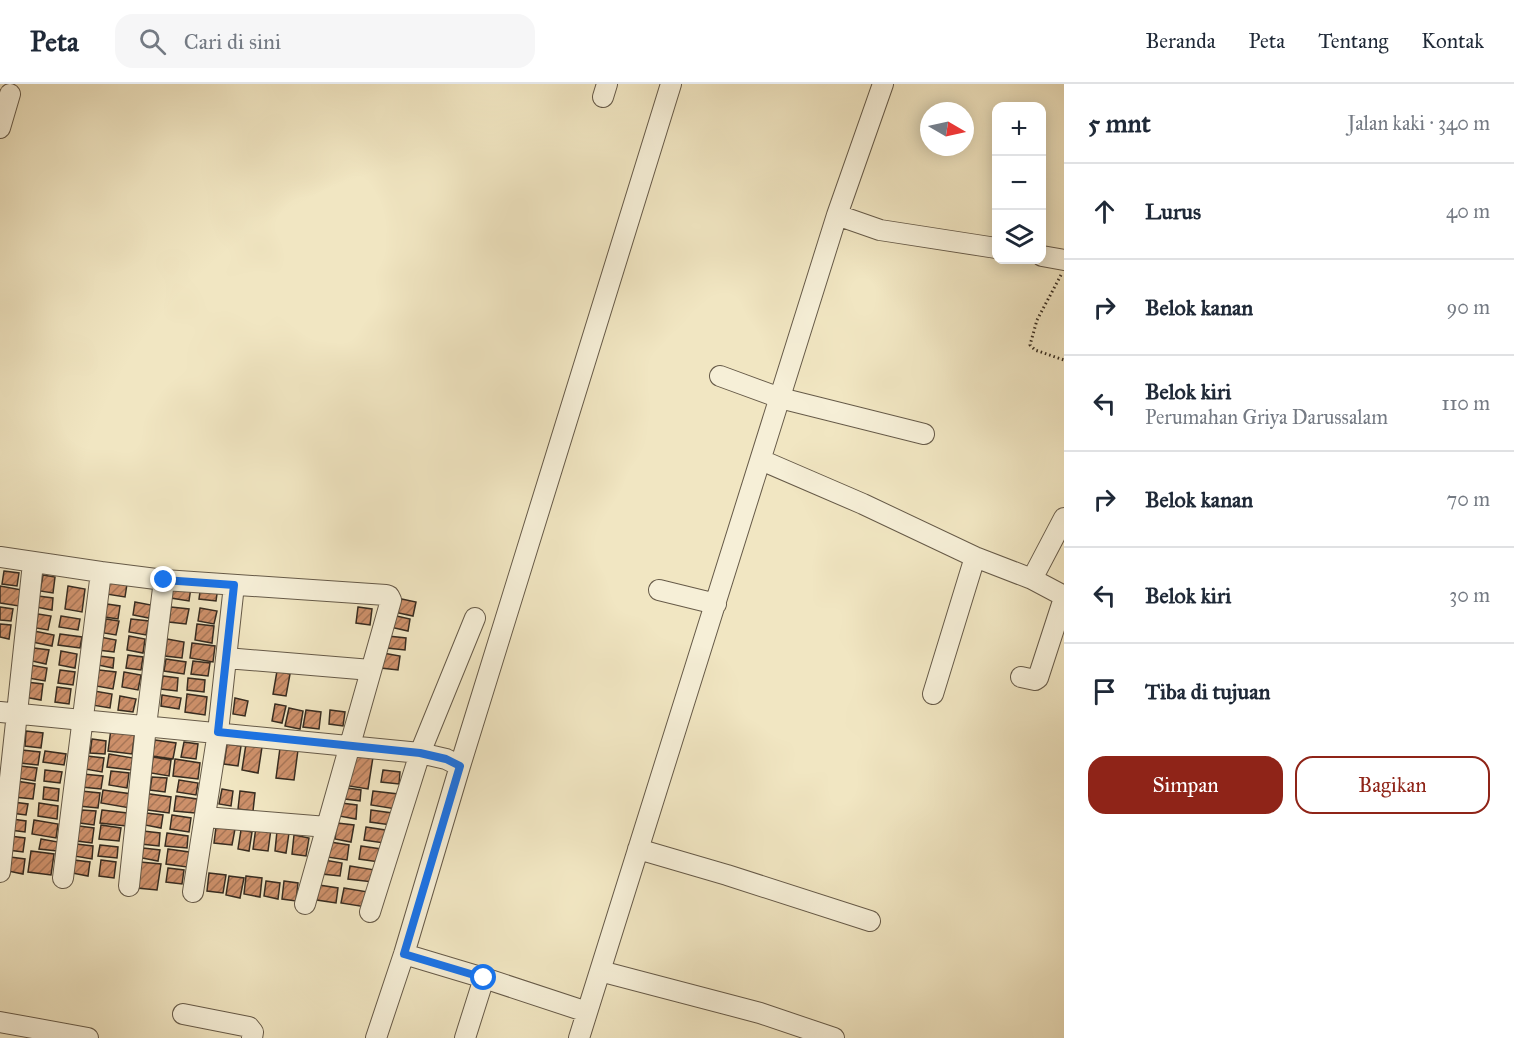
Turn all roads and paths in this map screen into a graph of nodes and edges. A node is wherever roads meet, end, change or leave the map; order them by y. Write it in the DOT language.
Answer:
graph roads {
  1 [pos="671,84"];
  2 [pos="883,84"];
  3 [pos="11,94"];
  4 [pos="0,128"];
  5 [pos="837,215"];
  6 [pos="992,247"];
  7 [pos="1046,257"];
  8 [pos="1064,260"];
  9 [pos="1064,268"];
  10 [pos="1064,360"];
  11 [pos="720,376"];
  12 [pos="775,396"];
  13 [pos="924,434"];
  14 [pos="761,460"];
  15 [pos="1064,518"];
  16 [pos="0,557"];
  17 [pos="975,557"];
  18 [pos="33,562"];
  19 [pos="101,572"];
  20 [pos="1032,579"];
  21 [pos="164,580"];
  22 [pos="234,585"];
  23 [pos="659,590"];
  24 [pos="1064,597"];
  25 [pos="704,601"];
  26 [pos="475,618"];
  27 [pos="226,658"];
  28 [pos="371,670"];
  29 [pos="1021,678"];
  30 [pos="933,694"];
  31 [pos="9,712"];
  32 [pos="82,719"];
  33 [pos="146,726"];
  34 [pos="218,732"];
  35 [pos="350,746"];
  36 [pos="440,758"];
  37 [pos="204,818"];
  38 [pos="327,827"];
  39 [pos="638,849"];
  40 [pos="0,872"];
  41 [pos="63,878"];
  42 [pos="129,886"];
  43 [pos="193,892"];
  44 [pos="305,904"];
  45 [pos="370,912"];
  46 [pos="870,921"];
  47 [pos="404,954"];
  48 [pos="600,971"];
  49 [pos="484,978"];
  50 [pos="574,1009"];
  51 [pos="183,1014"];
  52 [pos="0,1022"];
  53 [pos="88,1038"];
  54 [pos="252,1038"];
  55 [pos="376,1038"];
  56 [pos="465,1038"];
  57 [pos="579,1038"];
  58 [pos="834,1038"];
  1 -- 36 [label="street"];
  2 -- 5 [label="street"];
  3 -- 4 [label="street"];
  5 -- 6 [label="street"];
  5 -- 12 [label="street"];
  7 -- 8 [label="street"];
  9 -- 10 [label="path"];
  11 -- 12 [label="street"];
  12 -- 13 [label="street"];
  12 -- 14 [label="street"];
  14 -- 17 [label="street"];
  14 -- 25 [label="street"];
  15 -- 20 [label="street"];
  16 -- 18 [label="street"];
  17 -- 20 [label="street"];
  17 -- 30 [label="street"];
  18 -- 19 [label="street"];
  18 -- 31 [label="street"];
  19 -- 21 [label="street"];
  19 -- 32 [label="street"];
  20 -- 24 [label="street"];
  21 -- 22 [label="street"];
  21 -- 33 [label="street"];
  22 -- 27 [label="street"];
  22 -- 28 [label="street"];
  23 -- 25 [label="street"];
  24 -- 29 [label="street"];
  25 -- 39 [label="street"];
  26 -- 36 [label="street"];
  27 -- 28 [label="street"];
  27 -- 34 [label="street"];
  28 -- 35 [label="street"];
  31 -- 32 [label="street"];
  31 -- 40 [label="street"];
  32 -- 33 [label="street"];
  32 -- 41 [label="street"];
  33 -- 34 [label="street"];
  33 -- 42 [label="street"];
  34 -- 35 [label="street"];
  34 -- 37 [label="street"];
  35 -- 36 [label="street"];
  35 -- 38 [label="street"];
  36 -- 45 [label="street"];
  36 -- 47 [label="street"];
  37 -- 38 [label="street"];
  37 -- 43 [label="street"];
  38 -- 44 [label="street"];
  39 -- 46 [label="street"];
  39 -- 48 [label="street"];
  47 -- 49 [label="street"];
  47 -- 55 [label="street"];
  48 -- 50 [label="street"];
  48 -- 58 [label="street"];
  49 -- 50 [label="street"];
  49 -- 56 [label="street"];
  50 -- 57 [label="street"];
  51 -- 54 [label="street"];
  52 -- 53 [label="street"];
}
